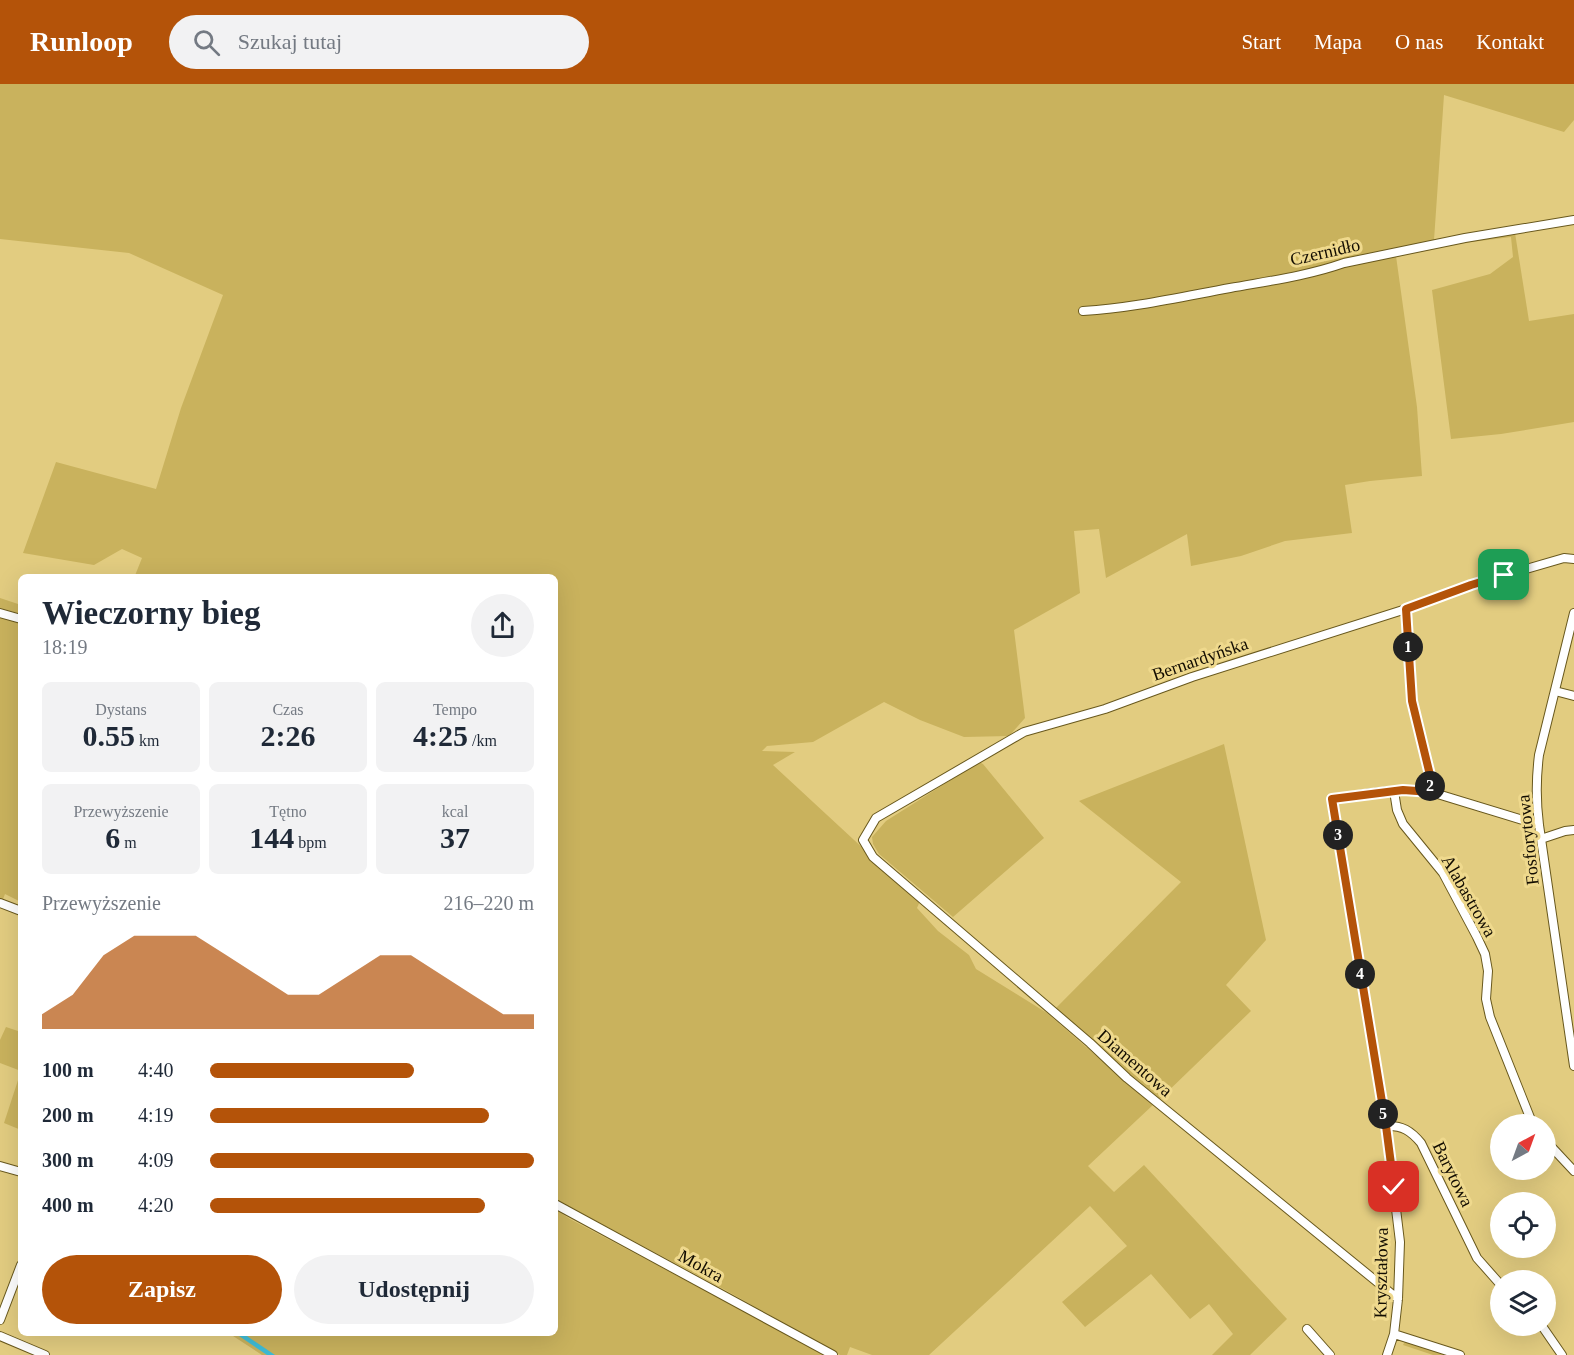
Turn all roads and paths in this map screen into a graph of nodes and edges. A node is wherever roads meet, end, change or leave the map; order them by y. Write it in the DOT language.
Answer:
graph roads {
  1 [pos="1574,220"];
  2 [pos="1083,311"];
  3 [pos="1574,559"];
  4 [pos="1406,609"];
  5 [pos="0,613"];
  6 [pos="1574,613"];
  7 [pos="18,618"];
  8 [pos="1555,692"];
  9 [pos="1574,696"];
  10 [pos="1394,791"];
  11 [pos="1431,792"];
  12 [pos="1539,825"];
  13 [pos="1574,830"];
  14 [pos="1541,839"];
  15 [pos="863,840"];
  16 [pos="0,903"];
  17 [pos="18,910"];
  18 [pos="1574,1066"];
  19 [pos="1529,1114"];
  20 [pos="1386,1126"];
  21 [pos="1556,1152"];
  22 [pos="0,1166"];
  23 [pos="18,1171"];
  24 [pos="1574,1171"];
  25 [pos="558,1206"];
  26 [pos="1490,1272"];
  27 [pos="18,1273"];
  28 [pos="1398,1299"];
  29 [pos="0,1320"];
  30 [pos="1307,1329"];
  31 [pos="1394,1334"];
  32 [pos="0,1336"];
  33 [pos="1549,1336"];
  34 [pos="1455,1354"];
  35 [pos="45,1355"];
  36 [pos="832,1355"];
  37 [pos="1330,1355"];
  38 [pos="1387,1355"];
  39 [pos="1562,1355"];
  1 -- 2 [label="street, Czernidło"];
  3 -- 4 [label="street, Bernardyńska"];
  4 -- 11 [label="street"];
  4 -- 15 [label="street, Bernardyńska"];
  5 -- 7 [label="street"];
  6 -- 8 [label="street, Fosforytowa"];
  8 -- 9 [label="street"];
  8 -- 12 [label="street, Fosforytowa"];
  10 -- 11 [label="street"];
  10 -- 19 [label="street, Alabastrowa"];
  10 -- 20 [label="street, Kryształowa"];
  11 -- 12 [label="street"];
  12 -- 14 [label="street, Fosforytowa"];
  13 -- 14 [label="street"];
  14 -- 18 [label="street, Fosforytowa"];
  15 -- 28 [label="street, Diamentowa"];
  16 -- 17 [label="street"];
  20 -- 26 [label="street, Barytowa"];
  20 -- 28 [label="street, Kryształowa"];
  21 -- 24 [label="street"];
  22 -- 23 [label="street"];
  25 -- 36 [label="street, Mokra"];
  27 -- 29 [label="street"];
  28 -- 31 [label="street, Kryształowa"];
  30 -- 37 [label="street"];
  31 -- 34 [label="street"];
  31 -- 38 [label="street, Kryształowa"];
  32 -- 35 [label="street"];
  33 -- 39 [label="street"];
}
